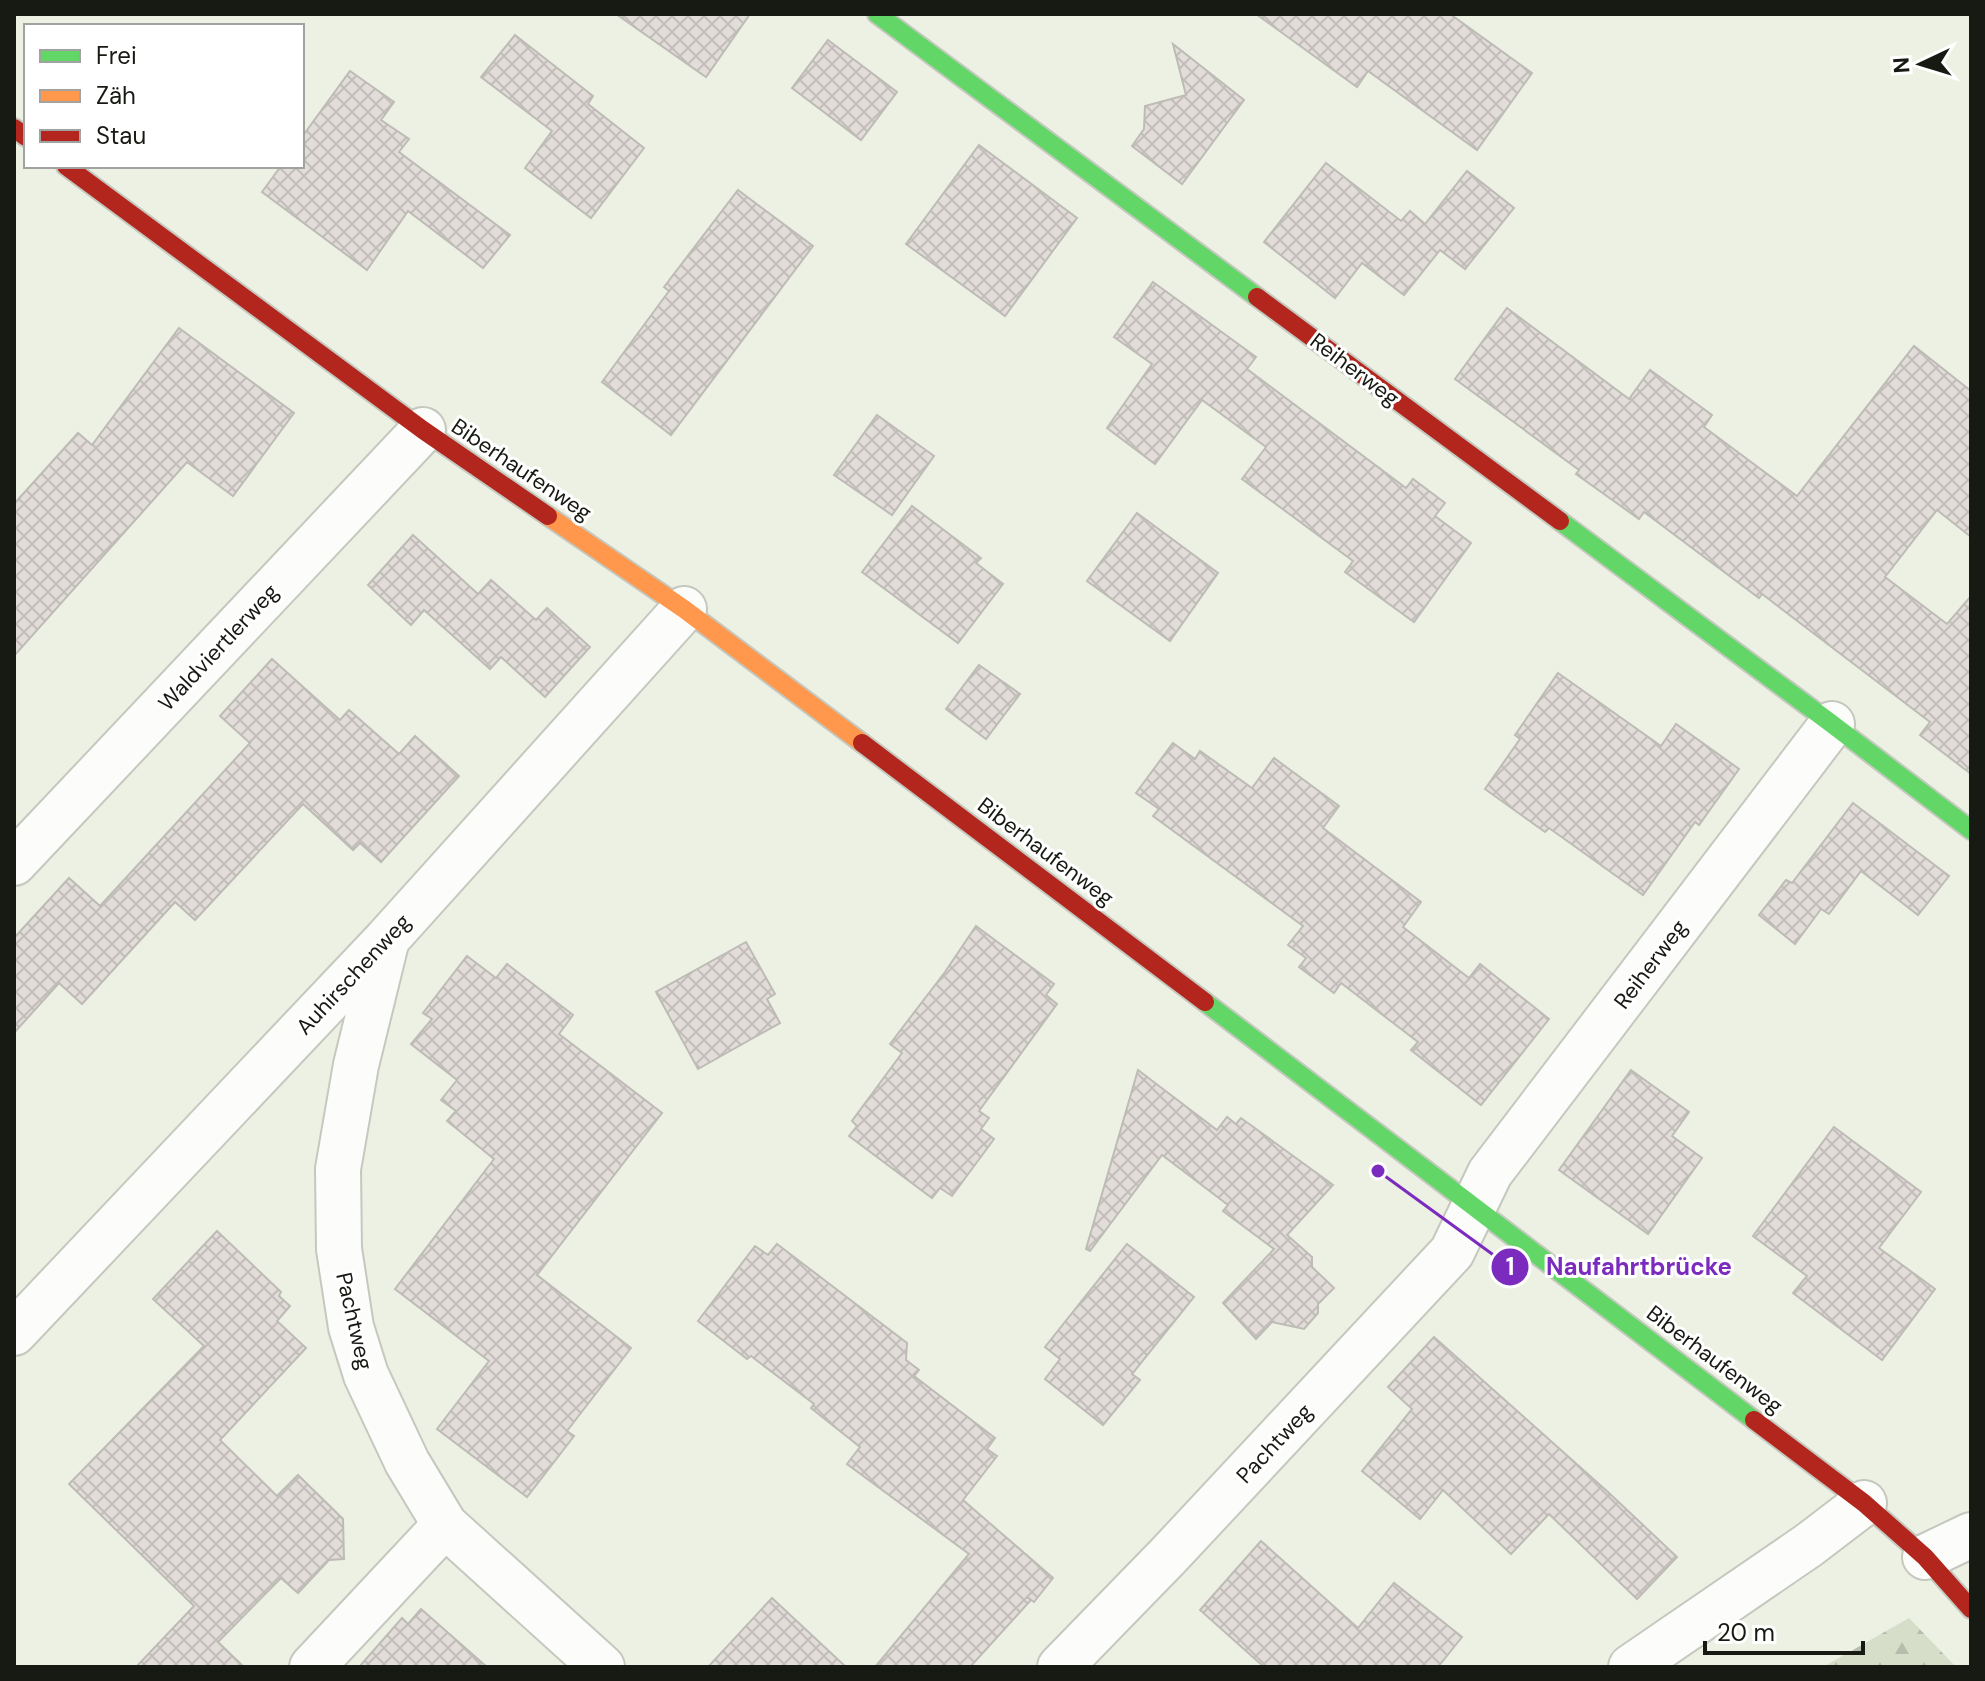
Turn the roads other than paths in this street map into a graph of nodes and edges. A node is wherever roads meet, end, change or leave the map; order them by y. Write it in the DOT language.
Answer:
graph roads {
  1 [pos="877,14"];
  2 [pos="69,168"];
  3 [pos="423,430"];
  4 [pos="684,609"];
  5 [pos="1832,724"];
  6 [pos="1971,830"];
  7 [pos="14,863"];
  8 [pos="387,939"];
  9 [pos="1474,1208"];
  10 [pos="14,1333"];
  11 [pos="1864,1503"];
  12 [pos="445,1525"];
  13 [pos="1971,1535"];
  14 [pos="1925,1557"];
  15 [pos="1971,1609"];
  16 [pos="312,1667"];
  17 [pos="602,1667"];
  18 [pos="1060,1667"];
  19 [pos="1631,1667"];
  1 -- 5 [label="main road, Reiherweg"];
  2 -- 3 [label="main road, Biberhaufenweg"];
  3 -- 4 [label="main road, Biberhaufenweg"];
  3 -- 7 [label="street, Waldviertlerweg"];
  4 -- 8 [label="street, Auhirschenweg"];
  4 -- 9 [label="main road, Biberhaufenweg"];
  5 -- 6 [label="main road, Reiherweg"];
  5 -- 9 [label="street, Reiherweg"];
  8 -- 10 [label="street, Auhirschenweg"];
  8 -- 12 [label="street, Pachtweg"];
  9 -- 11 [label="main road, Biberhaufenweg"];
  9 -- 18 [label="street, Pachtweg"];
  11 -- 14 [label="main road, Biberhaufenweg"];
  11 -- 19 [label="street"];
  12 -- 16 [label="street"];
  12 -- 17 [label="street, Pachtweg"];
  13 -- 14 [label="street"];
  14 -- 15 [label="main road, Biberhaufenweg"];
}
